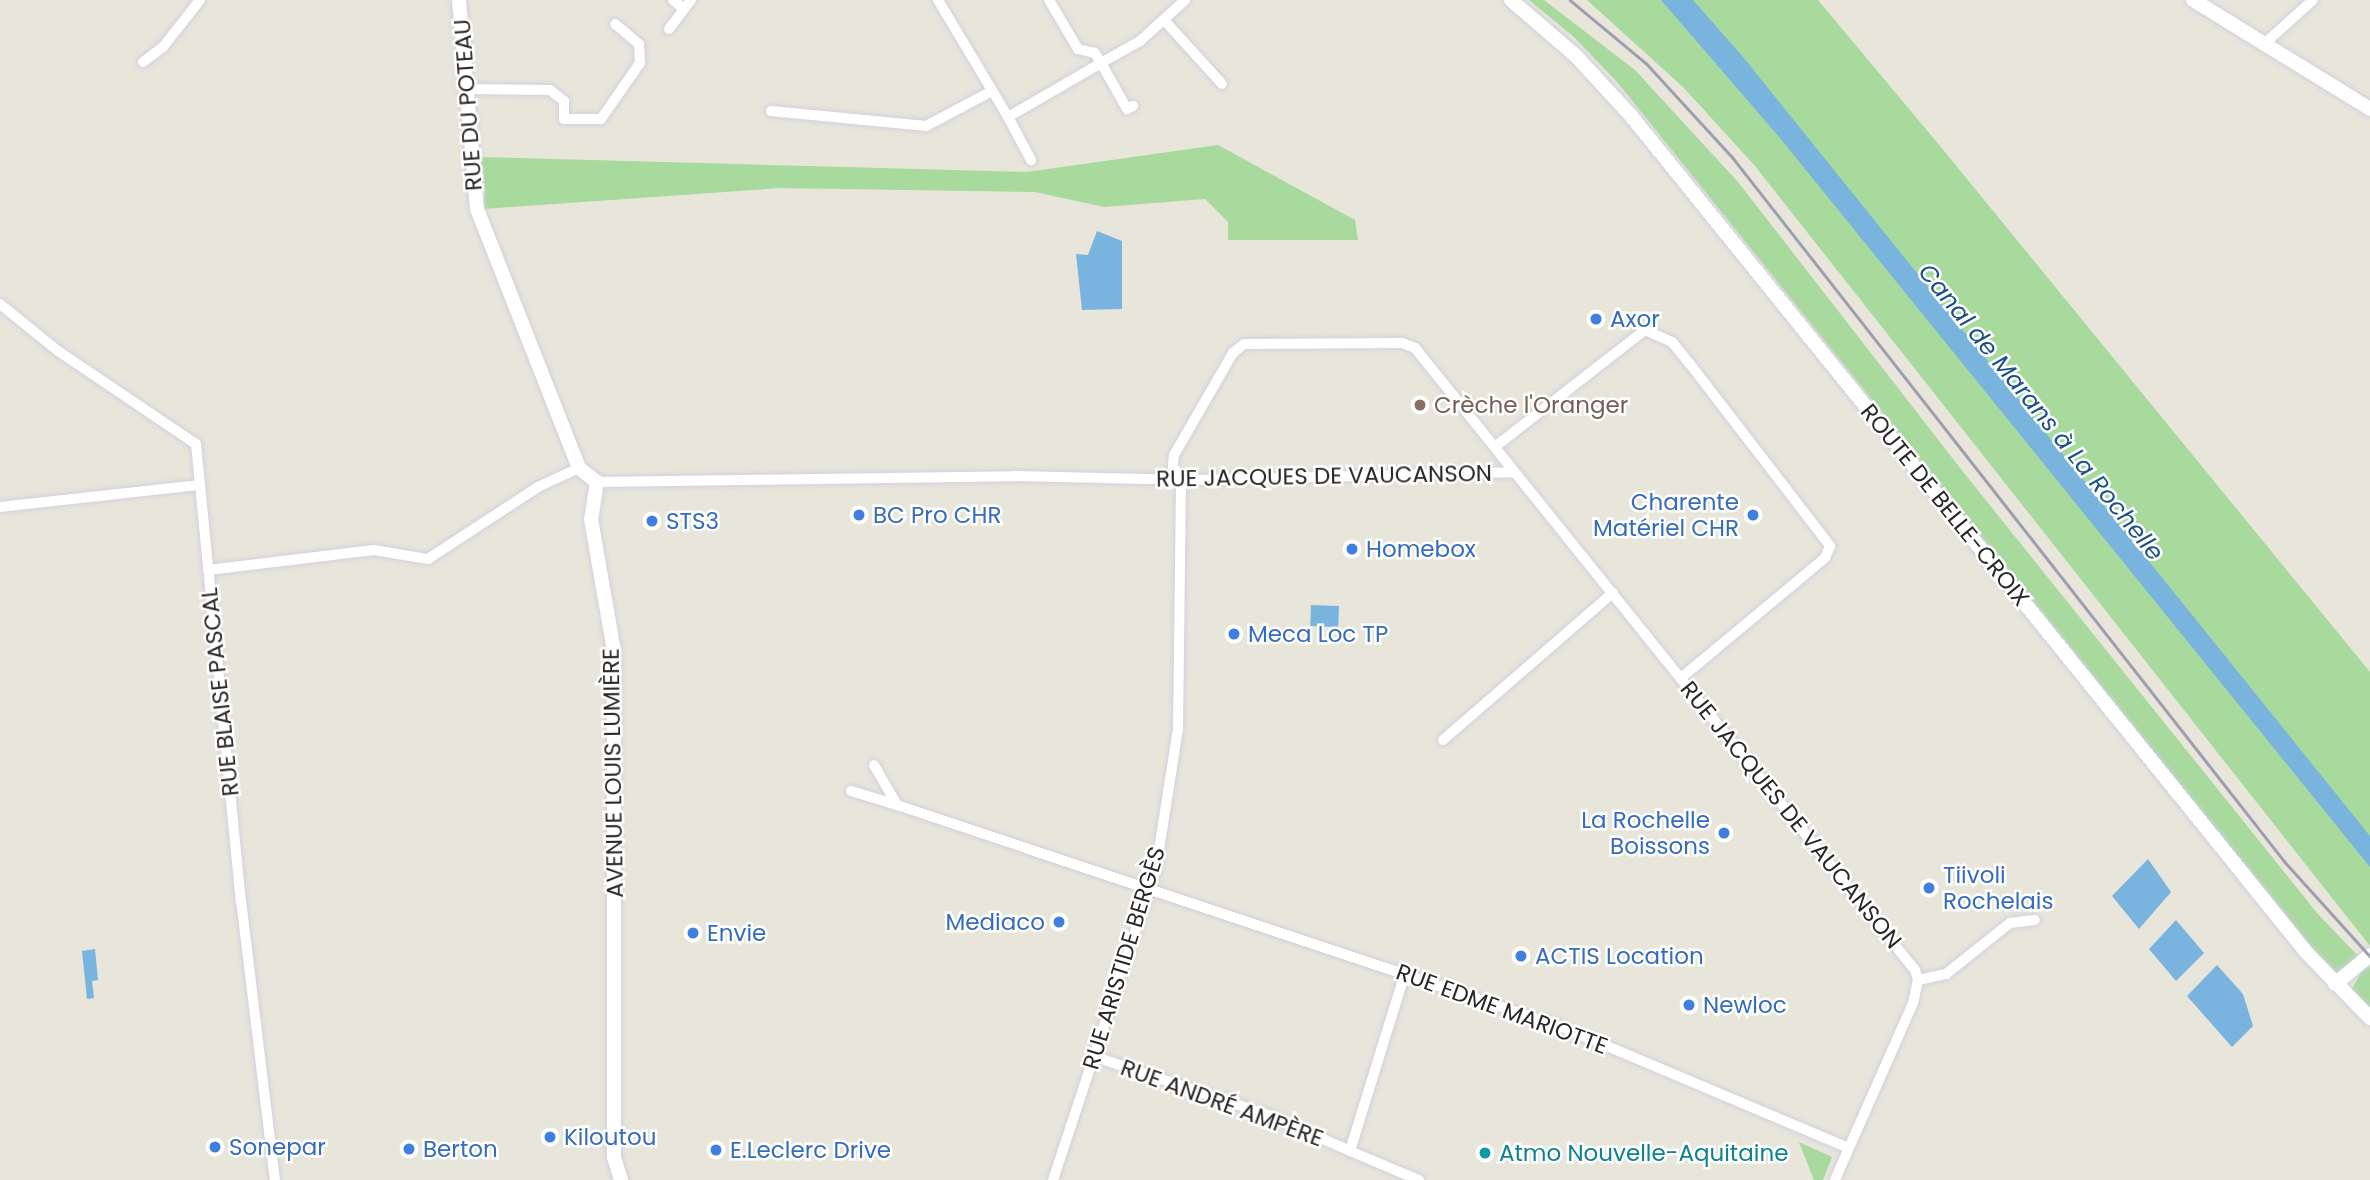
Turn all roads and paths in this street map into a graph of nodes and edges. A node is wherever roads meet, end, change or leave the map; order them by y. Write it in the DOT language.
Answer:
graph roads {
  1 [pos="200,0"];
  2 [pos="460,0"];
  3 [pos="673,0"];
  4 [pos="938,0"];
  5 [pos="1049,0"];
  6 [pos="1185,0"];
  7 [pos="1511,0"];
  8 [pos="2193,0"];
  9 [pos="2313,0"];
  10 [pos="687,4"];
  11 [pos="1164,20"];
  12 [pos="615,24"];
  13 [pos="669,29"];
  14 [pos="2263,46"];
  15 [pos="144,62"];
  16 [pos="1101,63"];
  17 [pos="1222,84"];
  18 [pos="468,89"];
  19 [pos="992,91"];
  20 [pos="1133,106"];
  21 [pos="2370,109"];
  22 [pos="771,111"];
  23 [pos="1008,117"];
  24 [pos="1031,160"];
  25 [pos="0,304"];
  26 [pos="1496,446"];
  27 [pos="579,468"];
  28 [pos="1513,472"];
  29 [pos="1181,480"];
  30 [pos="597,482"];
  31 [pos="200,485"];
  32 [pos="0,507"];
  33 [pos="208,570"];
  34 [pos="1613,593"];
  35 [pos="1681,678"];
  36 [pos="1444,740"];
  37 [pos="874,765"];
  38 [pos="851,791"];
  39 [pos="897,805"];
  40 [pos="1149,890"];
  41 [pos="2035,920"];
  42 [pos="2370,955"];
  43 [pos="1405,974"];
  44 [pos="1918,980"];
  45 [pos="2335,984"];
  46 [pos="2370,1018"];
  47 [pos="1093,1056"];
  48 [pos="1848,1148"];
  49 [pos="1350,1151"];
  50 [pos="614,1157"];
  51 [pos="275,1180"];
  52 [pos="607,1180"];
  53 [pos="621,1180"];
  54 [pos="1053,1180"];
  55 [pos="1419,1180"];
  56 [pos="1835,1180"];
  1 -- 15 [label="street"];
  2 -- 18 [label="street, RUE DU POTEAU"];
  3 -- 10 [label="street"];
  4 -- 19 [label="street"];
  5 -- 16 [label="street"];
  6 -- 11 [label="street"];
  7 -- 45 [label="street, ROUTE DE BELLE-CROIX"];
  8 -- 14 [label="street"];
  9 -- 14 [label="street"];
  10 -- 13 [label="street"];
  11 -- 16 [label="street"];
  11 -- 17 [label="street"];
  12 -- 18 [label="street"];
  14 -- 21 [label="street"];
  16 -- 20 [label="street"];
  16 -- 23 [label="street"];
  18 -- 27 [label="street, RUE DU POTEAU"];
  19 -- 22 [label="street"];
  19 -- 23 [label="street"];
  23 -- 24 [label="street"];
  25 -- 31 [label="street, RUE BLAISE PASCAL"];
  26 -- 28 [label="street"];
  26 -- 29 [label="street, RUE ARISTIDE BERGÈS"];
  26 -- 35 [label="street"];
  27 -- 30 [label="street"];
  27 -- 33 [label="street"];
  28 -- 29 [label="street, RUE JACQUES DE VAUCANSON"];
  28 -- 34 [label="street, RUE JACQUES DE VAUCANSON"];
  29 -- 30 [label="street, RUE JACQUES DE VAUCANSON"];
  29 -- 40 [label="street, RUE ARISTIDE BERGÈS"];
  30 -- 50 [label="street, AVENUE LOUIS LUMIÈRE"];
  31 -- 32 [label="street"];
  31 -- 33 [label="street, RUE BLAISE PASCAL"];
  33 -- 51 [label="street, RUE BLAISE PASCAL"];
  34 -- 35 [label="street, RUE JACQUES DE VAUCANSON"];
  34 -- 36 [label="street"];
  35 -- 44 [label="street, RUE JACQUES DE VAUCANSON"];
  37 -- 39 [label="street"];
  38 -- 39 [label="street, RUE EDME MARIOTTE"];
  39 -- 40 [label="street, RUE EDME MARIOTTE"];
  40 -- 43 [label="street, RUE EDME MARIOTTE"];
  40 -- 47 [label="street, RUE ARISTIDE BERGÈS"];
  41 -- 44 [label="street"];
  42 -- 45 [label="street"];
  43 -- 48 [label="street, RUE EDME MARIOTTE"];
  43 -- 49 [label="street"];
  44 -- 48 [label="street"];
  45 -- 46 [label="street, ROUTE DE BELLE-CROIX"];
  47 -- 49 [label="street, RUE ANDRÉ AMPÈRE"];
  47 -- 54 [label="street, RUE ARISTIDE BERGÈS"];
  48 -- 56 [label="street"];
  49 -- 55 [label="street, RUE ANDRÉ AMPÈRE"];
  50 -- 52 [label="street, AVENUE LOUIS LUMIÈRE"];
  50 -- 53 [label="street, AVENUE LOUIS LUMIÈRE"];
}
